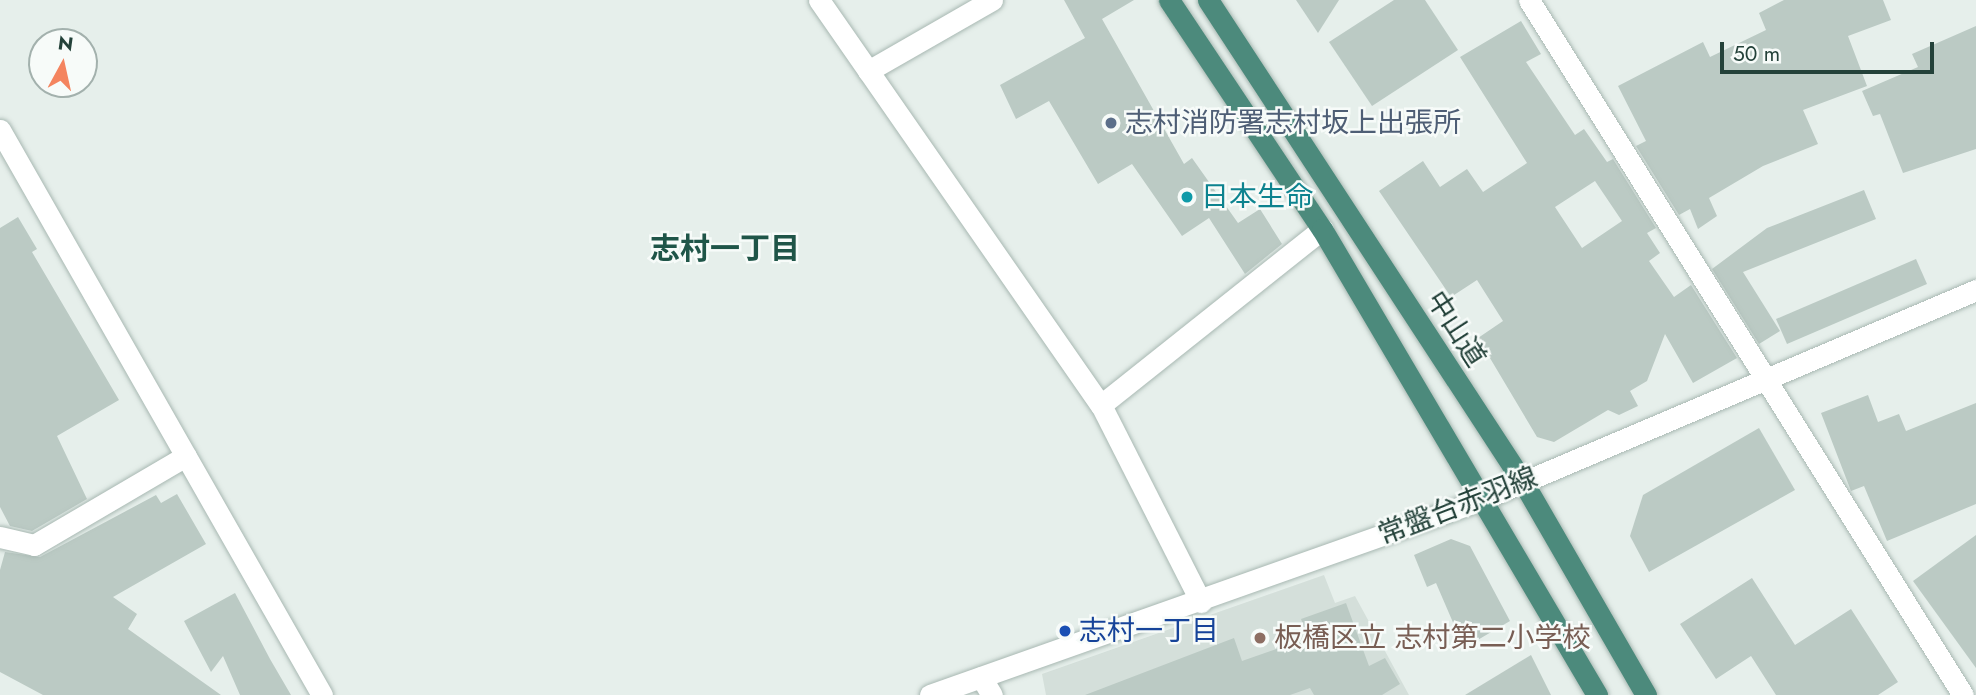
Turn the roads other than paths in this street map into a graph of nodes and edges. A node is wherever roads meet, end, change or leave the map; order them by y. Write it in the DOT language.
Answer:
graph roads {
  1 [pos="818,0"];
  2 [pos="992,0"];
  3 [pos="1169,0"];
  4 [pos="1208,0"];
  5 [pos="1529,0"];
  6 [pos="868,71"];
  7 [pos="0,130"];
  8 [pos="1322,229"];
  9 [pos="1976,290"];
  10 [pos="1765,379"];
  11 [pos="1101,405"];
  12 [pos="186,456"];
  13 [pos="1523,482"];
  14 [pos="1481,500"];
  15 [pos="0,537"];
  16 [pos="1201,602"];
  17 [pos="986,686"];
  18 [pos="322,695"];
  19 [pos="930,695"];
  20 [pos="1597,695"];
  21 [pos="1646,695"];
  22 [pos="1963,695"];
  1 -- 6 [label="street"];
  2 -- 6 [label="street"];
  3 -- 8 [label="highway"];
  4 -- 13 [label="highway, 中山道"];
  5 -- 10 [label="street"];
  6 -- 11 [label="street"];
  7 -- 12 [label="street"];
  8 -- 11 [label="street"];
  8 -- 14 [label="highway"];
  9 -- 10 [label="street, 常盤台赤羽線"];
  10 -- 13 [label="street, 常盤台赤羽線"];
  10 -- 22 [label="street"];
  11 -- 16 [label="street"];
  12 -- 15 [label="street"];
  12 -- 18 [label="street"];
  13 -- 14 [label="street, 常盤台赤羽線"];
  13 -- 21 [label="highway, 中山道"];
  14 -- 16 [label="street, 常盤台赤羽線"];
  14 -- 20 [label="highway"];
  16 -- 17 [label="street, 常盤台赤羽線"];
  17 -- 19 [label="street, 常盤台赤羽線"];
}
